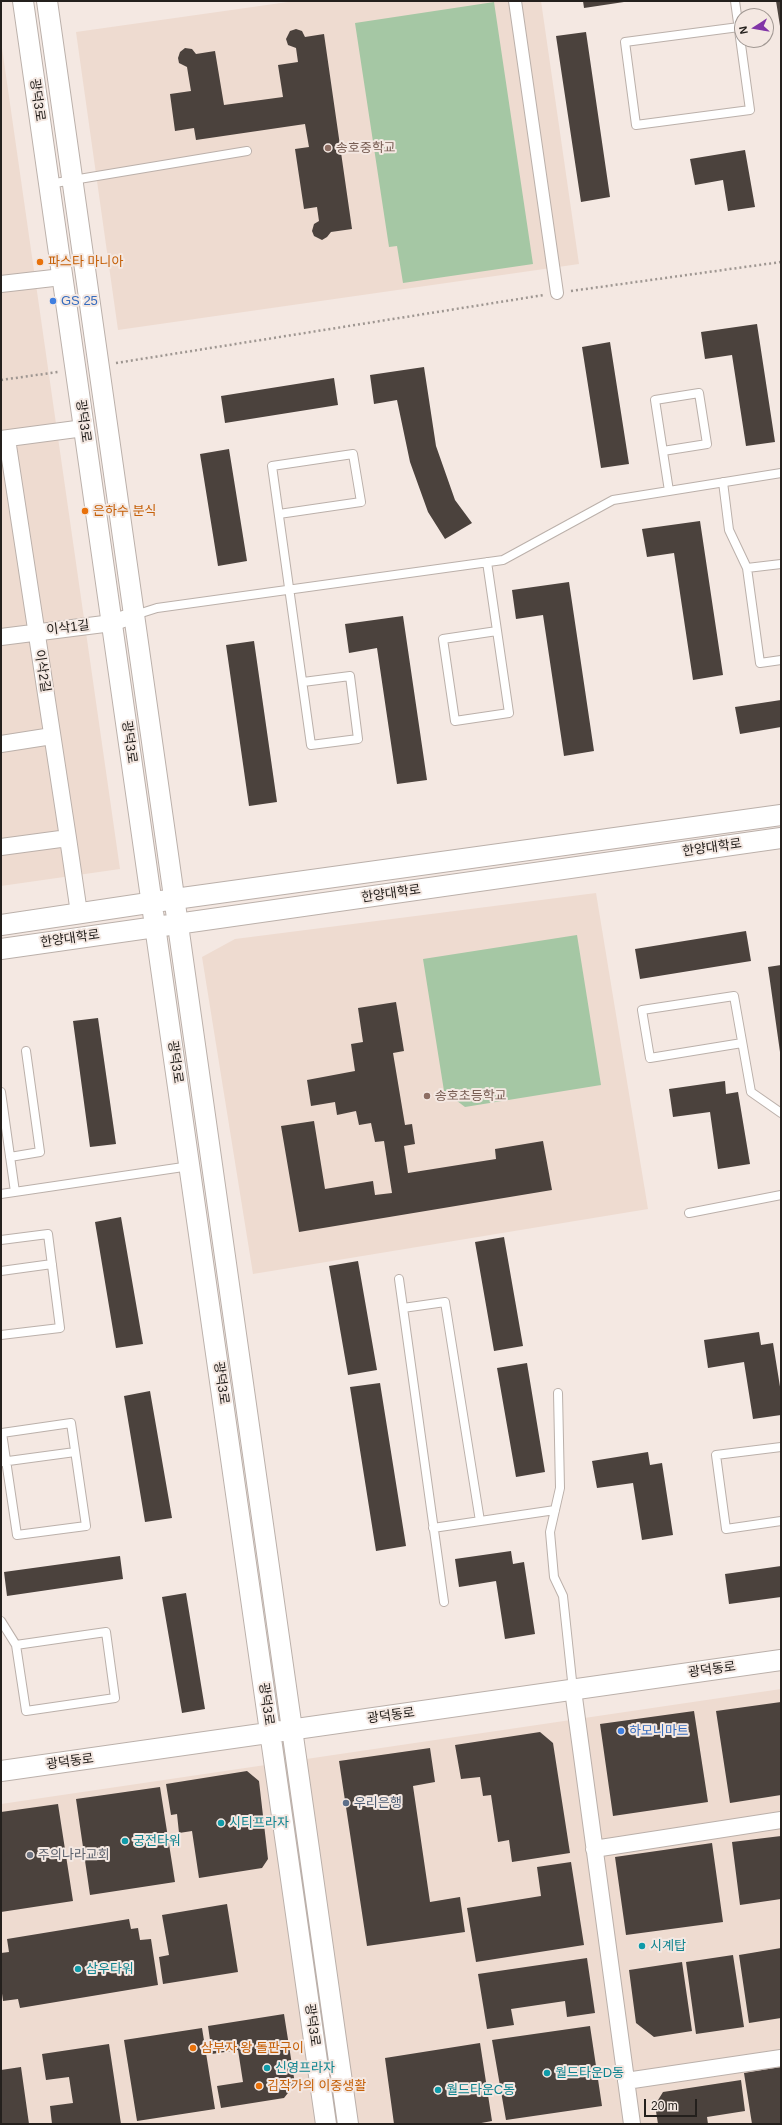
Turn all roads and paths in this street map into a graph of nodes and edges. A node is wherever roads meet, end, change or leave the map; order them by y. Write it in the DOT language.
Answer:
graph roads {
  1 [pos="23,1"];
  2 [pos="47,1"];
  3 [pos="514,1"];
  4 [pos="739,27"];
  5 [pos="247,151"];
  6 [pos="73,180"];
  7 [pos="49,184"];
  8 [pos="781,262"];
  9 [pos="62,277"];
  10 [pos="1,284"];
  11 [pos="557,293"];
  12 [pos="100,366"];
  13 [pos="76,370"];
  14 [pos="1,380"];
  15 [pos="84,428"];
  16 [pos="4,439"];
  17 [pos="663,451"];
  18 [pos="781,473"];
  19 [pos="723,482"];
  20 [pos="669,491"];
  21 [pos="279,514"];
  22 [pos="487,562"];
  23 [pos="781,564"];
  24 [pos="747,568"];
  25 [pos="290,589"];
  26 [pos="135,615"];
  27 [pos="112,622"];
  28 [pos="497,631"];
  29 [pos="36,632"];
  30 [pos="1,637"];
  31 [pos="781,660"];
  32 [pos="303,682"];
  33 [pos="52,736"];
  34 [pos="1,744"];
  35 [pos="781,815"];
  36 [pos="68,838"];
  37 [pos="781,838"];
  38 [pos="1,847"];
  39 [pos="176,898"];
  40 [pos="152,902"];
  41 [pos="80,913"];
  42 [pos="179,924"];
  43 [pos="1,925"];
  44 [pos="156,927"];
  45 [pos="1,949"];
  46 [pos="742,1042"];
  47 [pos="26,1051"];
  48 [pos="1,1092"];
  49 [pos="781,1113"];
  50 [pos="10,1157"];
  51 [pos="190,1166"];
  52 [pos="15,1192"];
  53 [pos="1,1194"];
  54 [pos="781,1195"];
  55 [pos="689,1213"];
  56 [pos="1,1240"];
  57 [pos="52,1264"];
  58 [pos="1,1271"];
  59 [pos="399,1279"];
  60 [pos="403,1308"];
  61 [pos="1,1335"];
  62 [pos="558,1392"];
  63 [pos="781,1447"];
  64 [pos="76,1452"];
  65 [pos="4,1462"];
  66 [pos="555,1510"];
  67 [pos="480,1521"];
  68 [pos="781,1521"];
  69 [pos="434,1528"];
  70 [pos="444,1602"];
  71 [pos="1,1621"];
  72 [pos="16,1645"];
  73 [pos="781,1660"];
  74 [pos="573,1690"];
  75 [pos="294,1730"];
  76 [pos="270,1733"];
  77 [pos="1,1772"];
  78 [pos="781,1820"];
  79 [pos="594,1849"];
  80 [pos="781,2058"];
  81 [pos="626,2081"];
  82 [pos="326,2124"];
  83 [pos="348,2124"];
  84 [pos="632,2124"];
  1 -- 7 [label="street, 광덕3로"];
  2 -- 6 [label="street, 광덕3로"];
  3 -- 11 [label="street"];
  4 -- 4 [label="lane"];
  5 -- 6 [label="lane"];
  6 -- 7 [label="lane"];
  6 -- 12 [label="street, 광덕3로"];
  7 -- 9 [label="street, 광덕3로"];
  8 -- 11 [label="path"];
  9 -- 10 [label="street"];
  9 -- 13 [label="street, 광덕3로"];
  11 -- 12 [label="path"];
  12 -- 26 [label="street, 광덕3로"];
  13 -- 14 [label="path"];
  13 -- 15 [label="street, 광덕3로"];
  15 -- 16 [label="street, 이삭2길"];
  15 -- 27 [label="street, 광덕3로"];
  16 -- 29 [label="street, 이삭2길"];
  17 -- 17 [label="lane"];
  17 -- 20 [label="lane"];
  18 -- 19 [label="lane"];
  19 -- 20 [label="lane"];
  19 -- 24 [label="lane"];
  20 -- 22 [label="lane"];
  21 -- 21 [label="lane"];
  21 -- 25 [label="lane"];
  22 -- 25 [label="lane"];
  22 -- 28 [label="lane"];
  23 -- 24 [label="lane"];
  24 -- 31 [label="lane"];
  25 -- 26 [label="lane"];
  25 -- 32 [label="lane"];
  26 -- 27 [label="street, 이삭1길"];
  26 -- 39 [label="street, 광덕3로"];
  27 -- 29 [label="street, 이삭1길"];
  27 -- 40 [label="street, 광덕3로"];
  28 -- 28 [label="lane"];
  29 -- 30 [label="street, 이삭1길"];
  29 -- 33 [label="street, 이삭2길"];
  32 -- 32 [label="lane"];
  33 -- 34 [label="street"];
  33 -- 36 [label="street, 이삭2길"];
  35 -- 39 [label="street, 한양대학로"];
  36 -- 38 [label="street"];
  36 -- 41 [label="street, 이삭2길"];
  37 -- 42 [label="street, 한양대학로"];
  39 -- 40 [label="street, 한양대학로"];
  39 -- 42 [label="street, 광덕3로"];
  40 -- 41 [label="street, 한양대학로"];
  40 -- 44 [label="street, 광덕3로"];
  41 -- 43 [label="street, 한양대학로"];
  42 -- 44 [label="street, 한양대학로"];
  42 -- 75 [label="street, 광덕3로"];
  44 -- 45 [label="street, 한양대학로"];
  44 -- 51 [label="street, 광덕3로"];
  46 -- 46 [label="lane"];
  46 -- 49 [label="lane"];
  47 -- 50 [label="lane"];
  48 -- 50 [label="lane"];
  50 -- 52 [label="lane"];
  51 -- 52 [label="lane"];
  51 -- 76 [label="street, 광덕3로"];
  52 -- 53 [label="lane"];
  54 -- 55 [label="lane"];
  56 -- 57 [label="lane"];
  57 -- 58 [label="lane"];
  57 -- 61 [label="lane"];
  59 -- 60 [label="lane"];
  60 -- 67 [label="lane"];
  60 -- 69 [label="lane"];
  62 -- 66 [label="lane"];
  63 -- 68 [label="lane"];
  64 -- 65 [label="lane"];
  64 -- 65 [label="lane"];
  64 -- 65 [label="lane"];
  66 -- 67 [label="lane"];
  66 -- 74 [label="lane"];
  67 -- 69 [label="lane"];
  69 -- 70 [label="lane"];
  71 -- 72 [label="lane"];
  72 -- 72 [label="lane"];
  73 -- 74 [label="street, 광덕동로"];
  74 -- 75 [label="street, 광덕동로"];
  74 -- 79 [label="street"];
  75 -- 76 [label="street, 광덕동로"];
  75 -- 83 [label="street, 광덕3로"];
  76 -- 77 [label="street, 광덕동로"];
  76 -- 82 [label="street, 광덕3로"];
  78 -- 79 [label="street"];
  79 -- 81 [label="street"];
  80 -- 81 [label="street"];
  81 -- 84 [label="street"];
}
